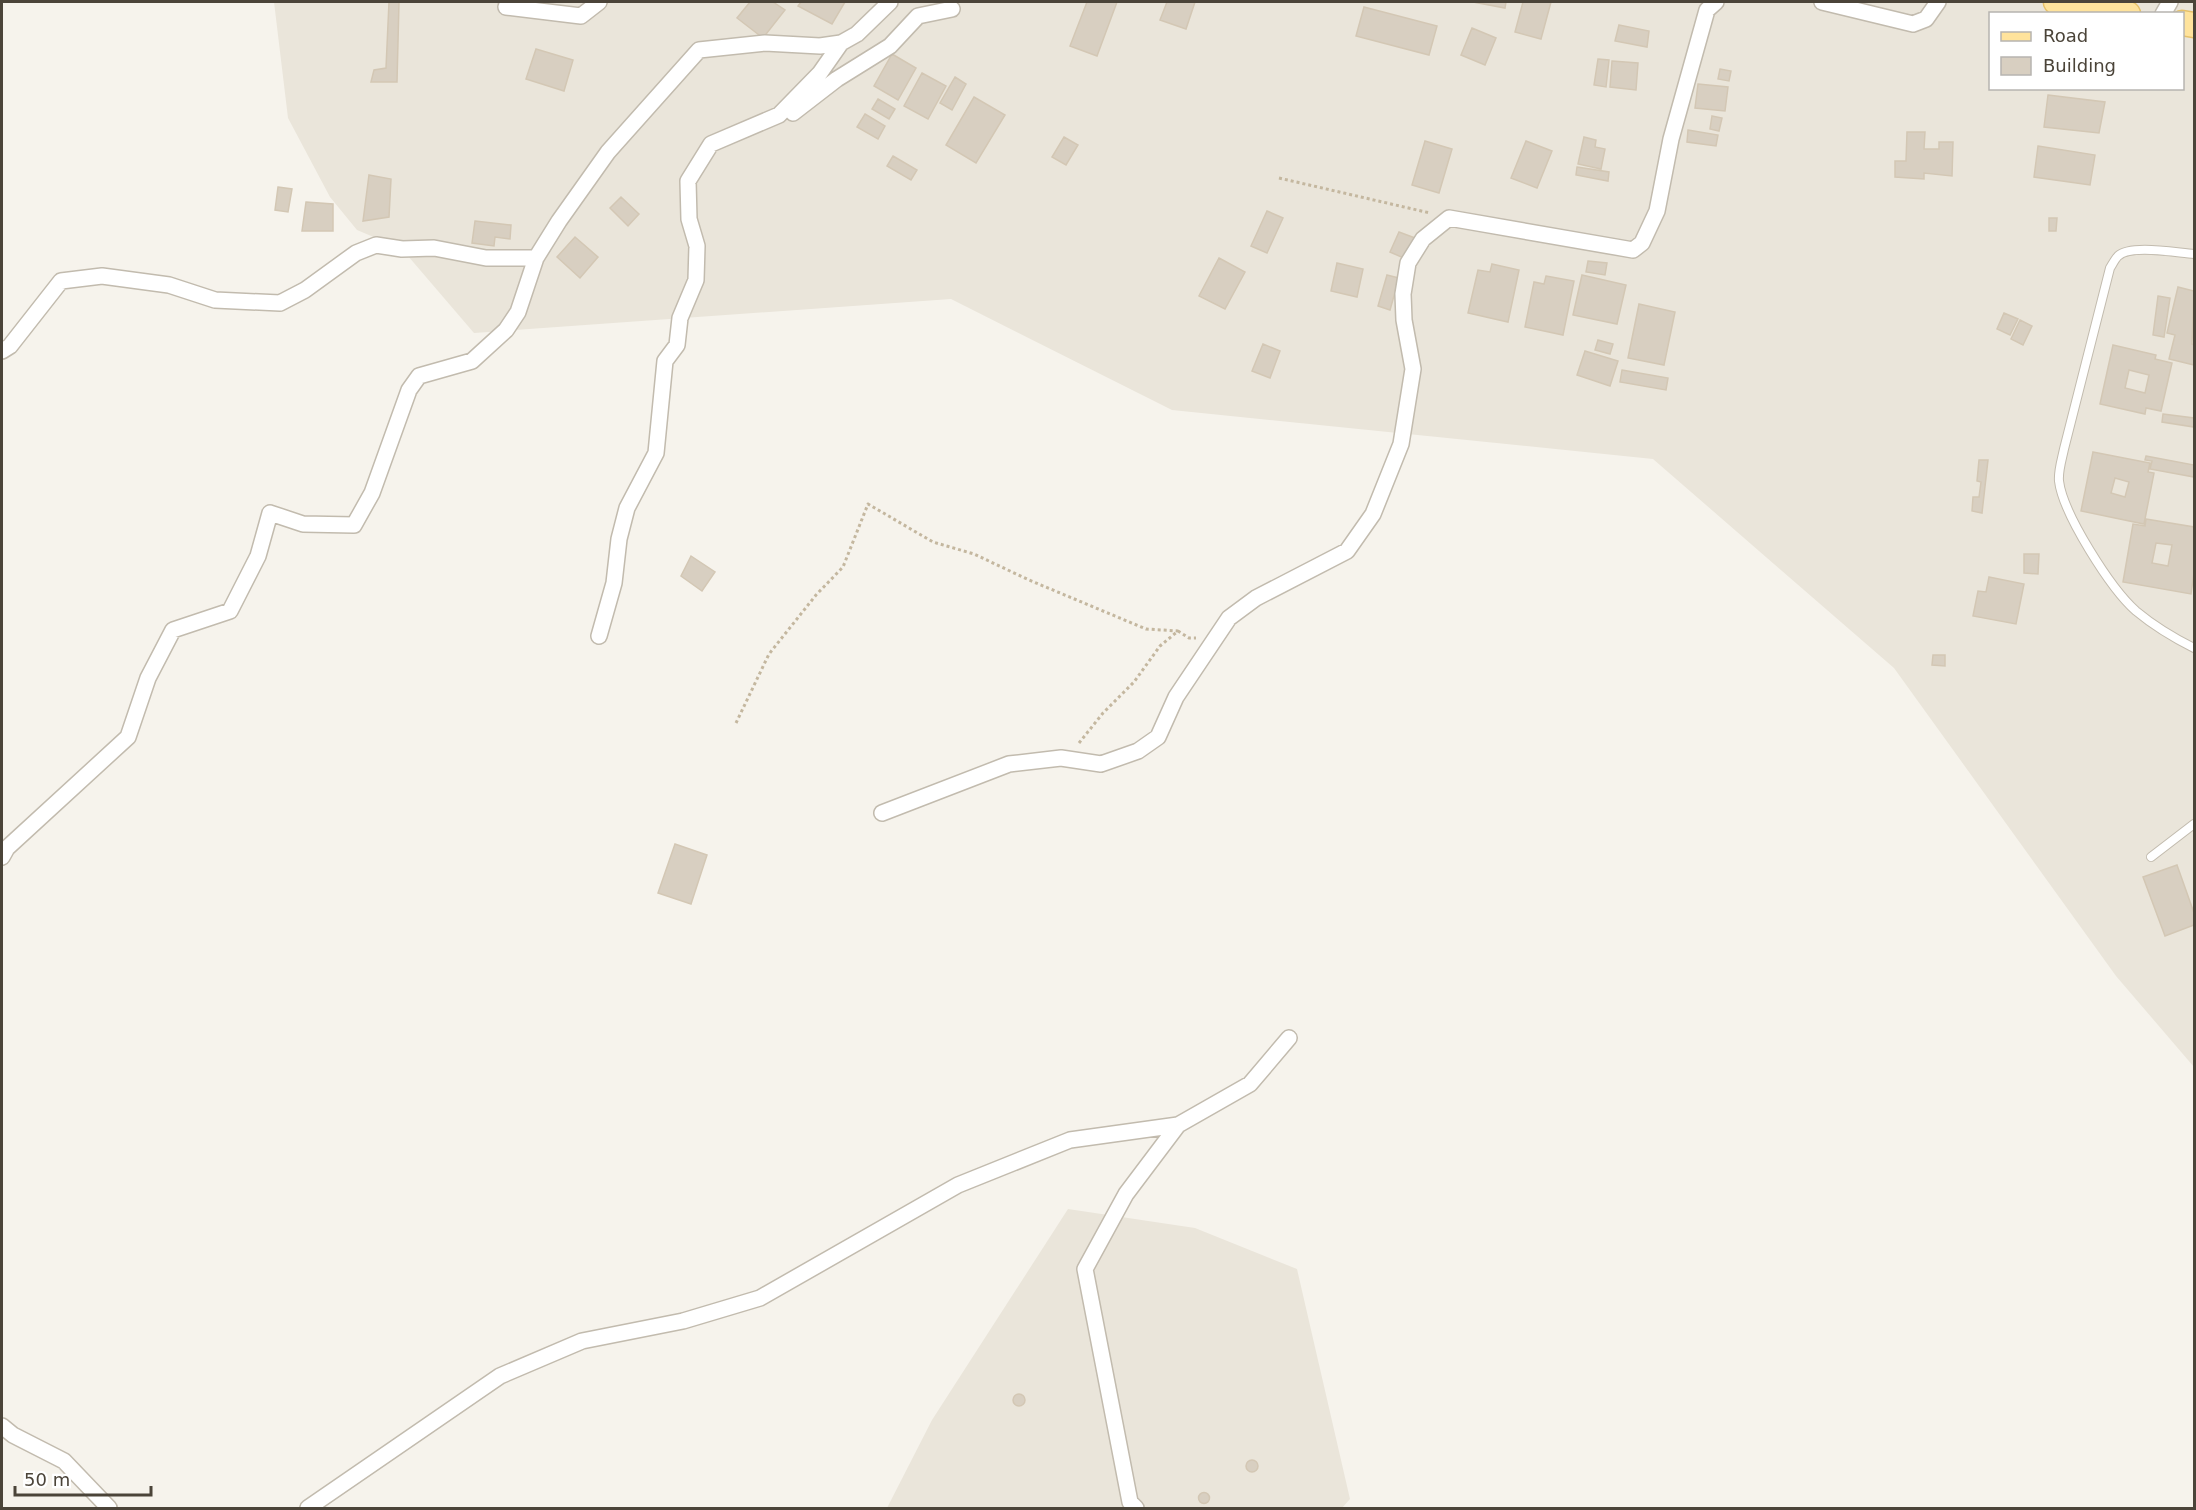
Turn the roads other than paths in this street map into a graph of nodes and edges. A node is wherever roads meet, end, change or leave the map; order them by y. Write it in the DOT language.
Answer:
graph roads {
  1 [pos="598,2"];
  2 [pos="890,2"];
  3 [pos="1716,2"];
  4 [pos="1822,2"];
  5 [pos="1938,2"];
  6 [pos="2056,2"];
  7 [pos="506,8"];
  8 [pos="951,9"];
  9 [pos="2116,12"];
  10 [pos="841,43"];
  11 [pos="758,125"];
  12 [pos="2194,254"];
  13 [pos="536,258"];
  14 [pos="2,351"];
  15 [pos="599,636"];
  16 [pos="2194,648"];
  17 [pos="882,813"];
  18 [pos="2194,824"];
  19 [pos="2,857"];
  20 [pos="2151,857"];
  21 [pos="1289,1038"];
  22 [pos="1178,1125"];
  23 [pos="2,1426"];
  24 [pos="109,1509"];
  25 [pos="308,1509"];
  26 [pos="1136,1509"];
  1 -- 7 [label="street"];
  2 -- 10 [label="street"];
  3 -- 17 [label="street"];
  4 -- 5 [label="street"];
  6 -- 9 [label="main road"];
  8 -- 11 [label="street"];
  10 -- 11 [label="street"];
  10 -- 13 [label="street"];
  11 -- 15 [label="street"];
  12 -- 16 [label="lane"];
  13 -- 14 [label="street"];
  13 -- 19 [label="street"];
  18 -- 20 [label="lane"];
  21 -- 22 [label="street"];
  22 -- 25 [label="street"];
  22 -- 26 [label="street"];
  23 -- 24 [label="street"];
}
